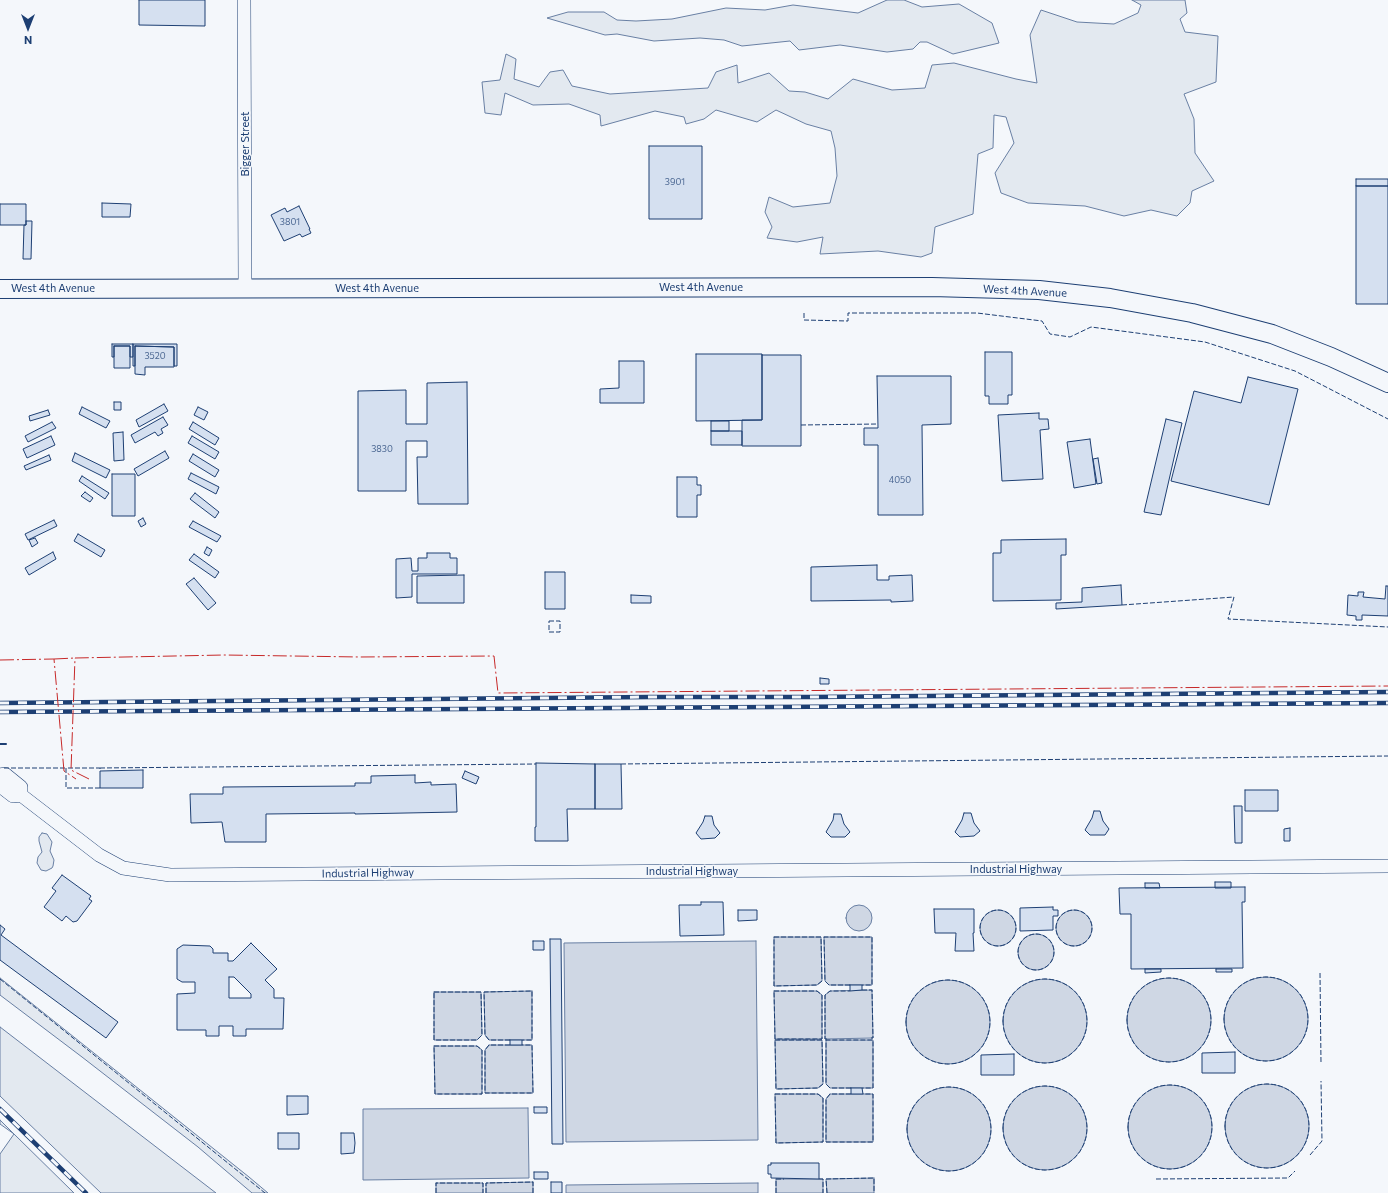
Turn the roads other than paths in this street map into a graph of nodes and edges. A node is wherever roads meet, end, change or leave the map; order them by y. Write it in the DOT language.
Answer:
graph roads {
  1 [pos="244,0"];
  2 [pos="245,288"];
  3 [pos="0,289"];
  4 [pos="1388,383"];
  5 [pos="0,775"];
  6 [pos="0,786"];
  7 [pos="21,795"];
  8 [pos="1388,866"];
  1 -- 2 [label="street, Bigger Street"];
  2 -- 3 [label="main road, West 4th Avenue"];
  2 -- 4 [label="main road, West 4th Avenue"];
  5 -- 7 [label="street, Industrial Highway"];
  6 -- 7 [label="street, Industrial Highway"];
  7 -- 8 [label="street, Industrial Highway"];
}
